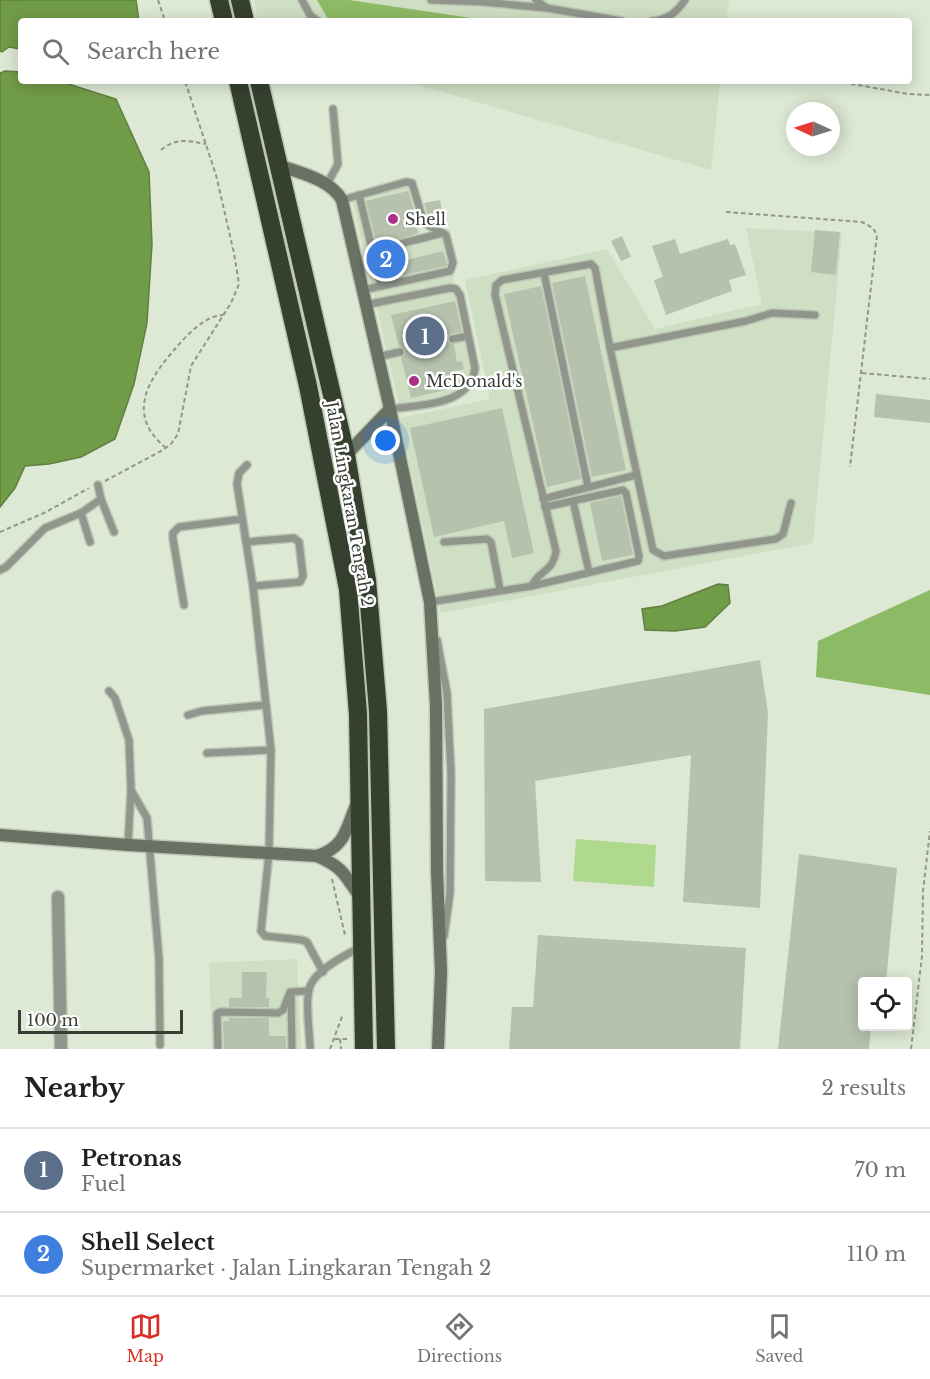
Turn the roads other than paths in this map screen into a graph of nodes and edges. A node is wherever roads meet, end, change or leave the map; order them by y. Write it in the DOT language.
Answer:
graph roads {
  1 [pos="219,0"];
  2 [pos="240,0"];
  3 [pos="302,0"];
  4 [pos="431,0"];
  5 [pos="536,0"];
  6 [pos="685,0"];
  7 [pos="481,1"];
  8 [pos="547,9"];
  9 [pos="223,18"];
  10 [pos="244,18"];
  11 [pos="314,18"];
  12 [pos="603,18"];
  13 [pos="666,18"];
  14 [pos="239,84"];
  15 [pos="260,84"];
  16 [pos="333,109"];
  17 [pos="279,165"];
  18 [pos="327,184"];
  19 [pos="359,195"];
  20 [pos="342,200"];
  21 [pos="442,233"];
  22 [pos="403,243"];
  23 [pos="544,273"];
  24 [pos="381,286"];
  25 [pos="363,290"];
  26 [pos="365,305"];
  27 [pos="815,315"];
  28 [pos="468,336"];
  29 [pos="453,339"];
  30 [pos="610,348"];
  31 [pos="400,352"];
  32 [pos="377,357"];
  33 [pos="390,409"];
  34 [pos="346,455"];
  35 [pos="247,465"];
  36 [pos="636,475"];
  37 [pos="98,484"];
  38 [pos="588,487"];
  39 [pos="101,499"];
  40 [pos="573,501"];
  41 [pos="544,503"];
  42 [pos="790,503"];
  43 [pos="81,513"];
  44 [pos="242,519"];
  45 [pos="114,532"];
  46 [pos="90,542"];
  47 [pos="246,542"];
  48 [pos="444,542"];
  49 [pos="0,570"];
  50 [pos="589,572"];
  51 [pos="253,586"];
  52 [pos="532,586"];
  53 [pos="500,590"];
  54 [pos="430,602"];
  55 [pos="184,605"];
  56 [pos="109,691"];
  57 [pos="265,705"];
  58 [pos="188,715"];
  59 [pos="271,750"];
  60 [pos="207,753"];
  61 [pos="131,790"];
  62 [pos="359,798"];
  63 [pos="0,835"];
  64 [pos="128,845"];
  65 [pos="150,846"];
  66 [pos="269,853"];
  67 [pos="317,856"];
  68 [pos="58,897"];
  69 [pos="361,899"];
  70 [pos="362,947"];
  71 [pos="322,972"];
  72 [pos="308,991"];
  73 [pos="290,992"];
  74 [pos="160,1045"];
  75 [pos="61,1049"];
  76 [pos="218,1049"];
  77 [pos="292,1049"];
  78 [pos="310,1049"];
  79 [pos="364,1049"];
  80 [pos="386,1049"];
  81 [pos="438,1049"];
  1 -- 9 [label="highway"];
  2 -- 10 [label="highway"];
  3 -- 11 [label="lane"];
  4 -- 7 [label="lane"];
  5 -- 8 [label="lane"];
  6 -- 13 [label="lane"];
  7 -- 8 [label="lane"];
  8 -- 12 [label="lane"];
  14 -- 62 [label="highway, Jalan Lingkaran Tengah 2"];
  15 -- 17 [label="highway, Jalan Lingkaran Tengah 2"];
  16 -- 18 [label="lane"];
  17 -- 18 [label="street"];
  17 -- 34 [label="highway, Jalan Lingkaran Tengah 2"];
  18 -- 20 [label="street"];
  19 -- 20 [label="lane"];
  19 -- 21 [label="lane"];
  19 -- 24 [label="lane"];
  20 -- 25 [label="street"];
  21 -- 22 [label="lane"];
  21 -- 24 [label="lane"];
  23 -- 30 [label="lane"];
  23 -- 38 [label="lane"];
  23 -- 41 [label="lane"];
  24 -- 25 [label="lane"];
  25 -- 26 [label="street"];
  26 -- 28 [label="lane"];
  26 -- 32 [label="street"];
  27 -- 30 [label="lane"];
  28 -- 29 [label="lane"];
  28 -- 33 [label="lane"];
  30 -- 36 [label="lane"];
  31 -- 32 [label="lane"];
  32 -- 33 [label="street"];
  33 -- 34 [label="street"];
  33 -- 54 [label="street"];
  34 -- 80 [label="highway, Jalan Lingkaran Tengah 2"];
  35 -- 44 [label="lane"];
  36 -- 38 [label="lane"];
  36 -- 42 [label="lane"];
  37 -- 39 [label="lane"];
  38 -- 41 [label="lane"];
  39 -- 43 [label="lane"];
  39 -- 45 [label="lane"];
  40 -- 41 [label="lane"];
  40 -- 50 [label="lane"];
  40 -- 50 [label="lane"];
  41 -- 52 [label="lane"];
  43 -- 46 [label="lane"];
  43 -- 49 [label="lane"];
  44 -- 47 [label="lane"];
  44 -- 55 [label="lane"];
  47 -- 51 [label="lane"];
  47 -- 51 [label="lane"];
  48 -- 53 [label="lane"];
  50 -- 52 [label="lane"];
  51 -- 57 [label="lane"];
  52 -- 53 [label="lane"];
  53 -- 54 [label="lane"];
  54 -- 81 [label="street"];
  56 -- 61 [label="lane"];
  57 -- 58 [label="lane"];
  57 -- 59 [label="lane"];
  59 -- 60 [label="lane"];
  59 -- 66 [label="lane"];
  61 -- 64 [label="lane"];
  61 -- 65 [label="lane"];
  62 -- 67 [label="street"];
  62 -- 69 [label="highway, Jalan Lingkaran Tengah 2"];
  63 -- 64 [label="street"];
  64 -- 65 [label="street"];
  65 -- 66 [label="street"];
  65 -- 74 [label="lane"];
  66 -- 67 [label="street"];
  66 -- 71 [label="lane"];
  67 -- 69 [label="street"];
  68 -- 75 [label="street"];
  69 -- 70 [label="highway, Jalan Lingkaran Tengah 2"];
  70 -- 71 [label="lane"];
  70 -- 79 [label="highway, Jalan Lingkaran Tengah 2"];
  71 -- 72 [label="lane"];
  72 -- 73 [label="lane"];
  72 -- 78 [label="lane"];
  73 -- 76 [label="lane"];
  73 -- 77 [label="lane"];
}
